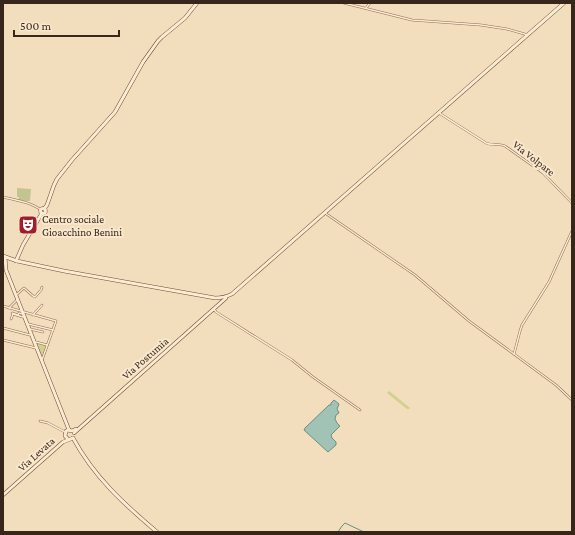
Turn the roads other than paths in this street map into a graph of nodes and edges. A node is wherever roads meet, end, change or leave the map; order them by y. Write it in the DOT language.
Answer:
graph roads {
  1 [pos="197,3"];
  2 [pos="344,3"];
  3 [pos="370,3"];
  4 [pos="564,3"];
  5 [pos="366,8"];
  6 [pos="528,35"];
  7 [pos="439,113"];
  8 [pos="3,197"];
  9 [pos="572,203"];
  10 [pos="43,211"];
  11 [pos="325,213"];
  12 [pos="572,232"];
  13 [pos="4,257"];
  14 [pos="16,261"];
  15 [pos="42,287"];
  16 [pos="16,294"];
  17 [pos="227,297"];
  18 [pos="18,299"];
  19 [pos="42,305"];
  20 [pos="3,306"];
  21 [pos="9,308"];
  22 [pos="214,309"];
  23 [pos="12,313"];
  24 [pos="33,314"];
  25 [pos="24,315"];
  26 [pos="11,319"];
  27 [pos="28,324"];
  28 [pos="3,328"];
  29 [pos="30,329"];
  30 [pos="53,330"];
  31 [pos="43,332"];
  32 [pos="32,336"];
  33 [pos="3,340"];
  34 [pos="35,342"];
  35 [pos="47,346"];
  36 [pos="37,349"];
  37 [pos="513,354"];
  38 [pos="42,360"];
  39 [pos="572,400"];
  40 [pos="360,410"];
  41 [pos="40,421"];
  42 [pos="72,431"];
  43 [pos="65,432"];
  44 [pos="67,438"];
  45 [pos="74,440"];
  46 [pos="3,496"];
  47 [pos="157,532"];
  1 -- 10 [label="main road"];
  2 -- 5 [label="street"];
  3 -- 5 [label="street"];
  4 -- 6 [label="main road, Via Postumia"];
  5 -- 6 [label="street"];
  6 -- 7 [label="main road, Via Postumia"];
  7 -- 9 [label="street, Via Volpare"];
  7 -- 11 [label="main road, Via Postumia"];
  8 -- 10 [label="street"];
  10 -- 14 [label="main road"];
  11 -- 17 [label="main road, Via Postumia"];
  11 -- 37 [label="street"];
  12 -- 37 [label="street"];
  13 -- 14 [label="main road"];
  13 -- 16 [label="main road"];
  14 -- 17 [label="main road"];
  15 -- 16 [label="street"];
  16 -- 18 [label="main road"];
  17 -- 22 [label="main road, Via Postumia"];
  18 -- 21 [label="street"];
  18 -- 25 [label="main road"];
  19 -- 24 [label="street"];
  20 -- 21 [label="street"];
  21 -- 25 [label="street"];
  22 -- 40 [label="street"];
  22 -- 42 [label="main road, Via Postumia"];
  23 -- 25 [label="street"];
  24 -- 25 [label="street"];
  24 -- 30 [label="street"];
  25 -- 26 [label="street"];
  25 -- 27 [label="main road"];
  27 -- 29 [label="main road"];
  27 -- 30 [label="street"];
  28 -- 32 [label="street"];
  29 -- 31 [label="street"];
  29 -- 32 [label="main road"];
  30 -- 35 [label="street"];
  32 -- 34 [label="main road"];
  33 -- 36 [label="street"];
  34 -- 35 [label="street"];
  34 -- 36 [label="main road"];
  35 -- 38 [label="street"];
  36 -- 38 [label="main road"];
  37 -- 39 [label="street"];
  38 -- 42 [label="main road"];
  41 -- 43 [label="street"];
  42 -- 43 [label="main road"];
  42 -- 45 [label="main road"];
  43 -- 44 [label="main road"];
  44 -- 45 [label="main road"];
  44 -- 46 [label="main road, Via Levata"];
  45 -- 47 [label="main road"];
}
